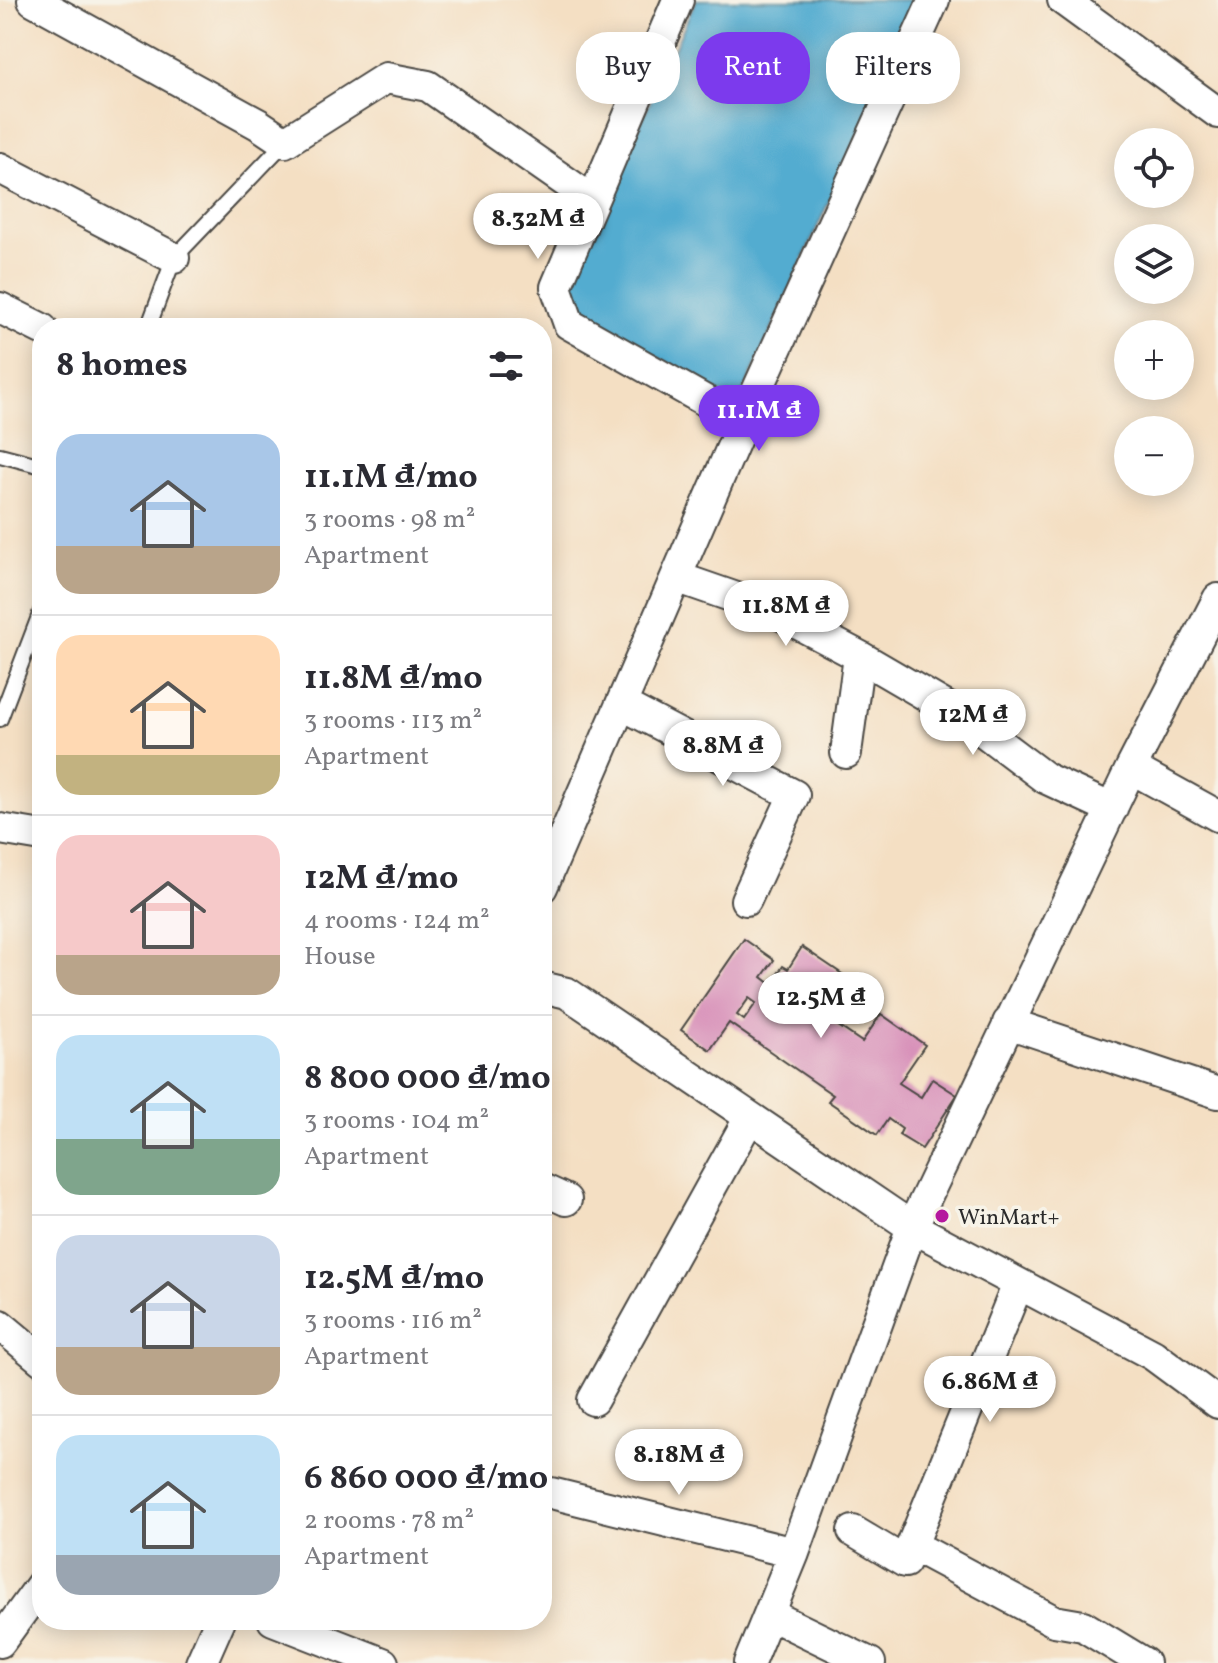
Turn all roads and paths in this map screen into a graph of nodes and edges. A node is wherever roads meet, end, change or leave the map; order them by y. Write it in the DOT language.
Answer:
graph roads {
  1 [pos="33,0"];
  2 [pos="678,0"];
  3 [pos="934,0"];
  4 [pos="1063,0"];
  5 [pos="1218,113"];
  6 [pos="285,142"];
  7 [pos="0,168"];
  8 [pos="592,200"];
  9 [pos="174,258"];
  10 [pos="0,308"];
  11 [pos="152,318"];
  12 [pos="32,324"];
  13 [pos="743,422"];
  14 [pos="0,455"];
  15 [pos="32,463"];
  16 [pos="676,577"];
  17 [pos="1218,599"];
  18 [pos="32,635"];
  19 [pos="859,656"];
  20 [pos="621,704"];
  21 [pos="0,719"];
  22 [pos="846,753"];
  23 [pos="1131,768"];
  24 [pos="1112,809"];
  25 [pos="1218,816"];
  26 [pos="0,829"];
  27 [pos="32,834"];
  28 [pos="552,864"];
  29 [pos="746,900"];
  30 [pos="552,989"];
  31 [pos="1008,1023"];
  32 [pos="1218,1093"];
  33 [pos="750,1117"];
  34 [pos="912,1227"];
  35 [pos="1018,1284"];
  36 [pos="0,1325"];
  37 [pos="32,1352"];
  38 [pos="593,1400"];
  39 [pos="1218,1403"];
  40 [pos="552,1493"];
  41 [pos="853,1531"];
  42 [pos="912,1545"];
  43 [pos="794,1553"];
  44 [pos="32,1598"];
  45 [pos="769,1614"];
  46 [pos="216,1630"];
  47 [pos="299,1630"];
  48 [pos="0,1642"];
  49 [pos="201,1663"];
  50 [pos="383,1663"];
  51 [pos="749,1663"];
  52 [pos="870,1663"];
  53 [pos="1144,1663"];
  1 -- 6 [label="street"];
  2 -- 8 [label="street"];
  3 -- 13 [label="street"];
  4 -- 5 [label="street"];
  6 -- 8 [label="street"];
  6 -- 9 [label="lane"];
  7 -- 9 [label="street"];
  8 -- 13 [label="street"];
  9 -- 11 [label="lane"];
  10 -- 12 [label="street"];
  13 -- 16 [label="street"];
  14 -- 15 [label="lane"];
  16 -- 19 [label="street"];
  16 -- 20 [label="street"];
  17 -- 23 [label="street"];
  18 -- 21 [label="lane"];
  19 -- 22 [label="street"];
  19 -- 24 [label="street"];
  20 -- 28 [label="street"];
  20 -- 29 [label="street"];
  23 -- 24 [label="street"];
  23 -- 25 [label="street"];
  24 -- 31 [label="street"];
  26 -- 27 [label="street"];
  30 -- 33 [label="street"];
  31 -- 32 [label="street"];
  31 -- 34 [label="street"];
  33 -- 34 [label="street"];
  33 -- 38 [label="street"];
  34 -- 35 [label="street"];
  34 -- 43 [label="street"];
  35 -- 39 [label="street"];
  35 -- 42 [label="street"];
  36 -- 37 [label="street"];
  40 -- 43 [label="street"];
  41 -- 42 [label="street"];
  42 -- 53 [label="street"];
  43 -- 45 [label="street"];
  44 -- 48 [label="street"];
  45 -- 51 [label="street"];
  45 -- 52 [label="street"];
  46 -- 49 [label="street"];
  47 -- 50 [label="street"];
}
